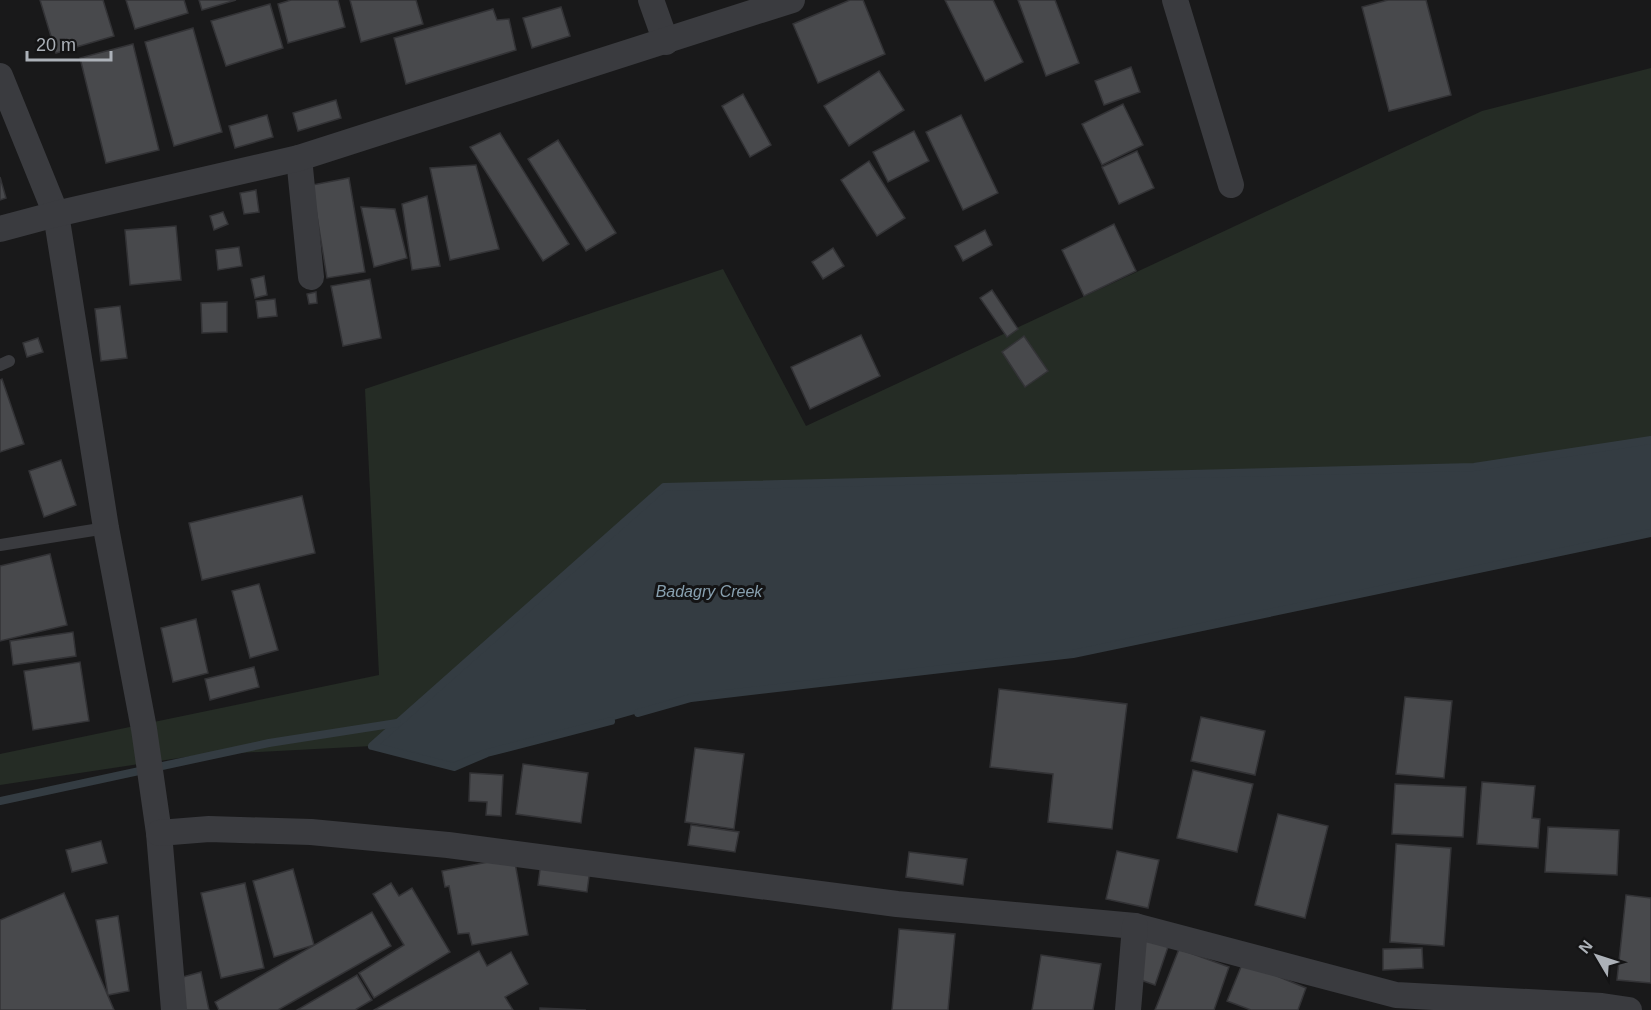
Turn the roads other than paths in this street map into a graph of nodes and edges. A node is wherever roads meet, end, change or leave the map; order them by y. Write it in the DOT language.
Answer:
graph roads {
  1 [pos="651,0"];
  2 [pos="792,0"];
  3 [pos="1174,0"];
  4 [pos="666,42"];
  5 [pos="0,76"];
  6 [pos="299,158"];
  7 [pos="1231,185"];
  8 [pos="56,214"];
  9 [pos="0,229"];
  10 [pos="311,277"];
  11 [pos="105,528"];
  12 [pos="0,545"];
  13 [pos="159,833"];
  14 [pos="1134,926"];
  15 [pos="174,1010"];
  16 [pos="1128,1010"];
  17 [pos="1629,1010"];
  1 -- 4 [label="street"];
  2 -- 4 [label="street"];
  3 -- 7 [label="street"];
  4 -- 6 [label="street"];
  5 -- 8 [label="street"];
  6 -- 8 [label="street"];
  6 -- 10 [label="street"];
  8 -- 9 [label="street"];
  8 -- 11 [label="street"];
  11 -- 12 [label="lane"];
  11 -- 13 [label="street"];
  13 -- 14 [label="street"];
  13 -- 15 [label="street"];
  14 -- 16 [label="street"];
  14 -- 17 [label="street"];
}
